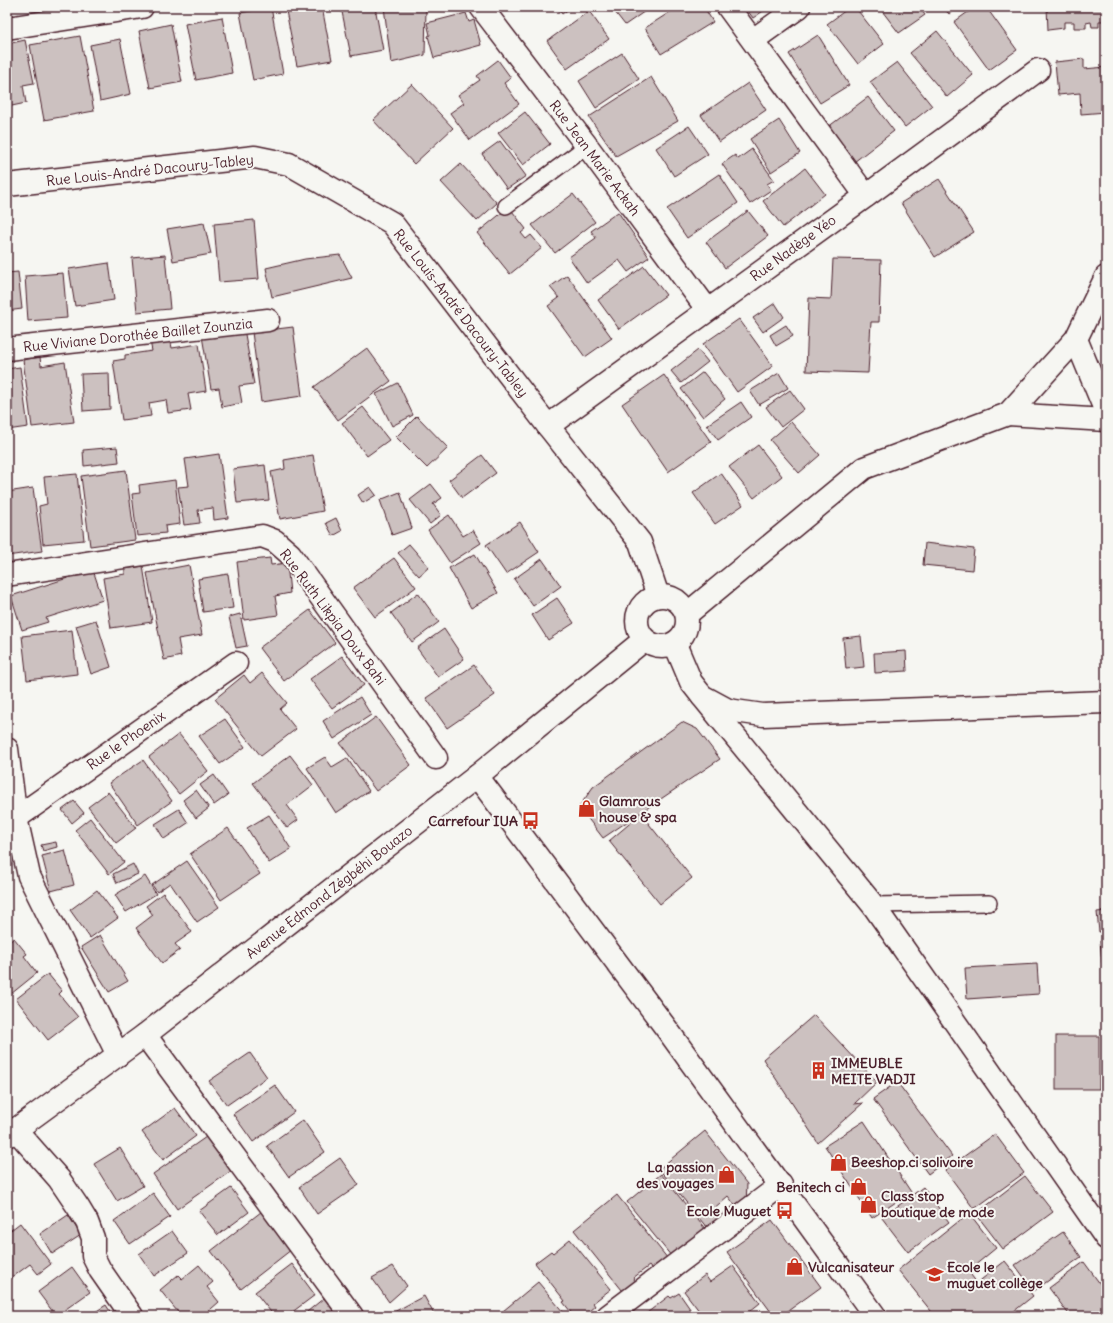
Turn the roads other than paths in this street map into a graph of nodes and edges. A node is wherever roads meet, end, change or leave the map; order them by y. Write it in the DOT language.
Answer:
graph roads {
  1 [pos="142,7"];
  2 [pos="481,7"];
  3 [pos="728,7"];
  4 [pos="799,7"];
  5 [pos="7,28"];
  6 [pos="753,40"];
  7 [pos="1038,70"];
  8 [pos="587,146"];
  9 [pos="7,185"];
  10 [pos="866,196"];
  11 [pos="506,206"];
  12 [pos="1106,277"];
  13 [pos="707,309"];
  14 [pos="268,320"];
  15 [pos="1076,339"];
  16 [pos="7,349"];
  17 [pos="1106,412"];
  18 [pos="1008,414"];
  19 [pos="1106,420"];
  20 [pos="548,426"];
  21 [pos="7,575"];
  22 [pos="658,596"];
  23 [pos="687,614"];
  24 [pos="644,640"];
  25 [pos="675,644"];
  26 [pos="236,663"];
  27 [pos="702,696"];
  28 [pos="1106,702"];
  29 [pos="7,749"];
  30 [pos="436,758"];
  31 [pos="477,776"];
  32 [pos="16,818"];
  33 [pos="989,903"];
  34 [pos="873,905"];
  35 [pos="145,1035"];
  36 [pos="118,1055"];
  37 [pos="11,1132"];
  38 [pos="781,1185"];
  39 [pos="1106,1238"];
  40 [pos="132,1316"];
  41 [pos="352,1316"];
  42 [pos="608,1316"];
  43 [pos="875,1316"];
  1 -- 5 [label="street"];
  2 -- 8 [label="street, Rue Jean Marie Ackah"];
  3 -- 6 [label="street"];
  4 -- 6 [label="street"];
  6 -- 10 [label="street"];
  7 -- 10 [label="street, Rue Nadège Yéo"];
  8 -- 11 [label="lane"];
  8 -- 13 [label="street, Rue Jean Marie Ackah"];
  9 -- 20 [label="street, Rue Louis-André Dacoury-Tabley"];
  10 -- 13 [label="street, Rue Nadège Yéo"];
  12 -- 15 [label="street"];
  13 -- 20 [label="street, Rue Nadège Yéo"];
  14 -- 16 [label="street, Rue Viviane Dorothée Baillet Zounzia"];
  15 -- 17 [label="street"];
  15 -- 18 [label="street"];
  18 -- 19 [label="street"];
  18 -- 23 [label="street"];
  20 -- 22 [label="street, Rue Louis-André Dacoury-Tabley"];
  21 -- 30 [label="street, Rue Ruth Likpia Doux Bahi"];
  22 -- 23 [label="street"];
  22 -- 24 [label="street"];
  23 -- 25 [label="street"];
  24 -- 25 [label="street"];
  24 -- 31 [label="street, Avenue Edmond Zégbéhi Bouazo"];
  25 -- 27 [label="street"];
  26 -- 32 [label="street, Rue le Phoenix"];
  27 -- 28 [label="street"];
  27 -- 34 [label="street"];
  29 -- 32 [label="street"];
  31 -- 35 [label="street, Avenue Edmond Zégbéhi Bouazo"];
  31 -- 38 [label="street"];
  32 -- 36 [label="street"];
  33 -- 34 [label="lane"];
  34 -- 39 [label="street"];
  35 -- 36 [label="street, Avenue Edmond Zégbéhi Bouazo"];
  35 -- 41 [label="street"];
  36 -- 37 [label="street, Avenue Edmond Zégbéhi Bouazo"];
  37 -- 40 [label="street"];
  38 -- 42 [label="street"];
  38 -- 43 [label="street"];
}
